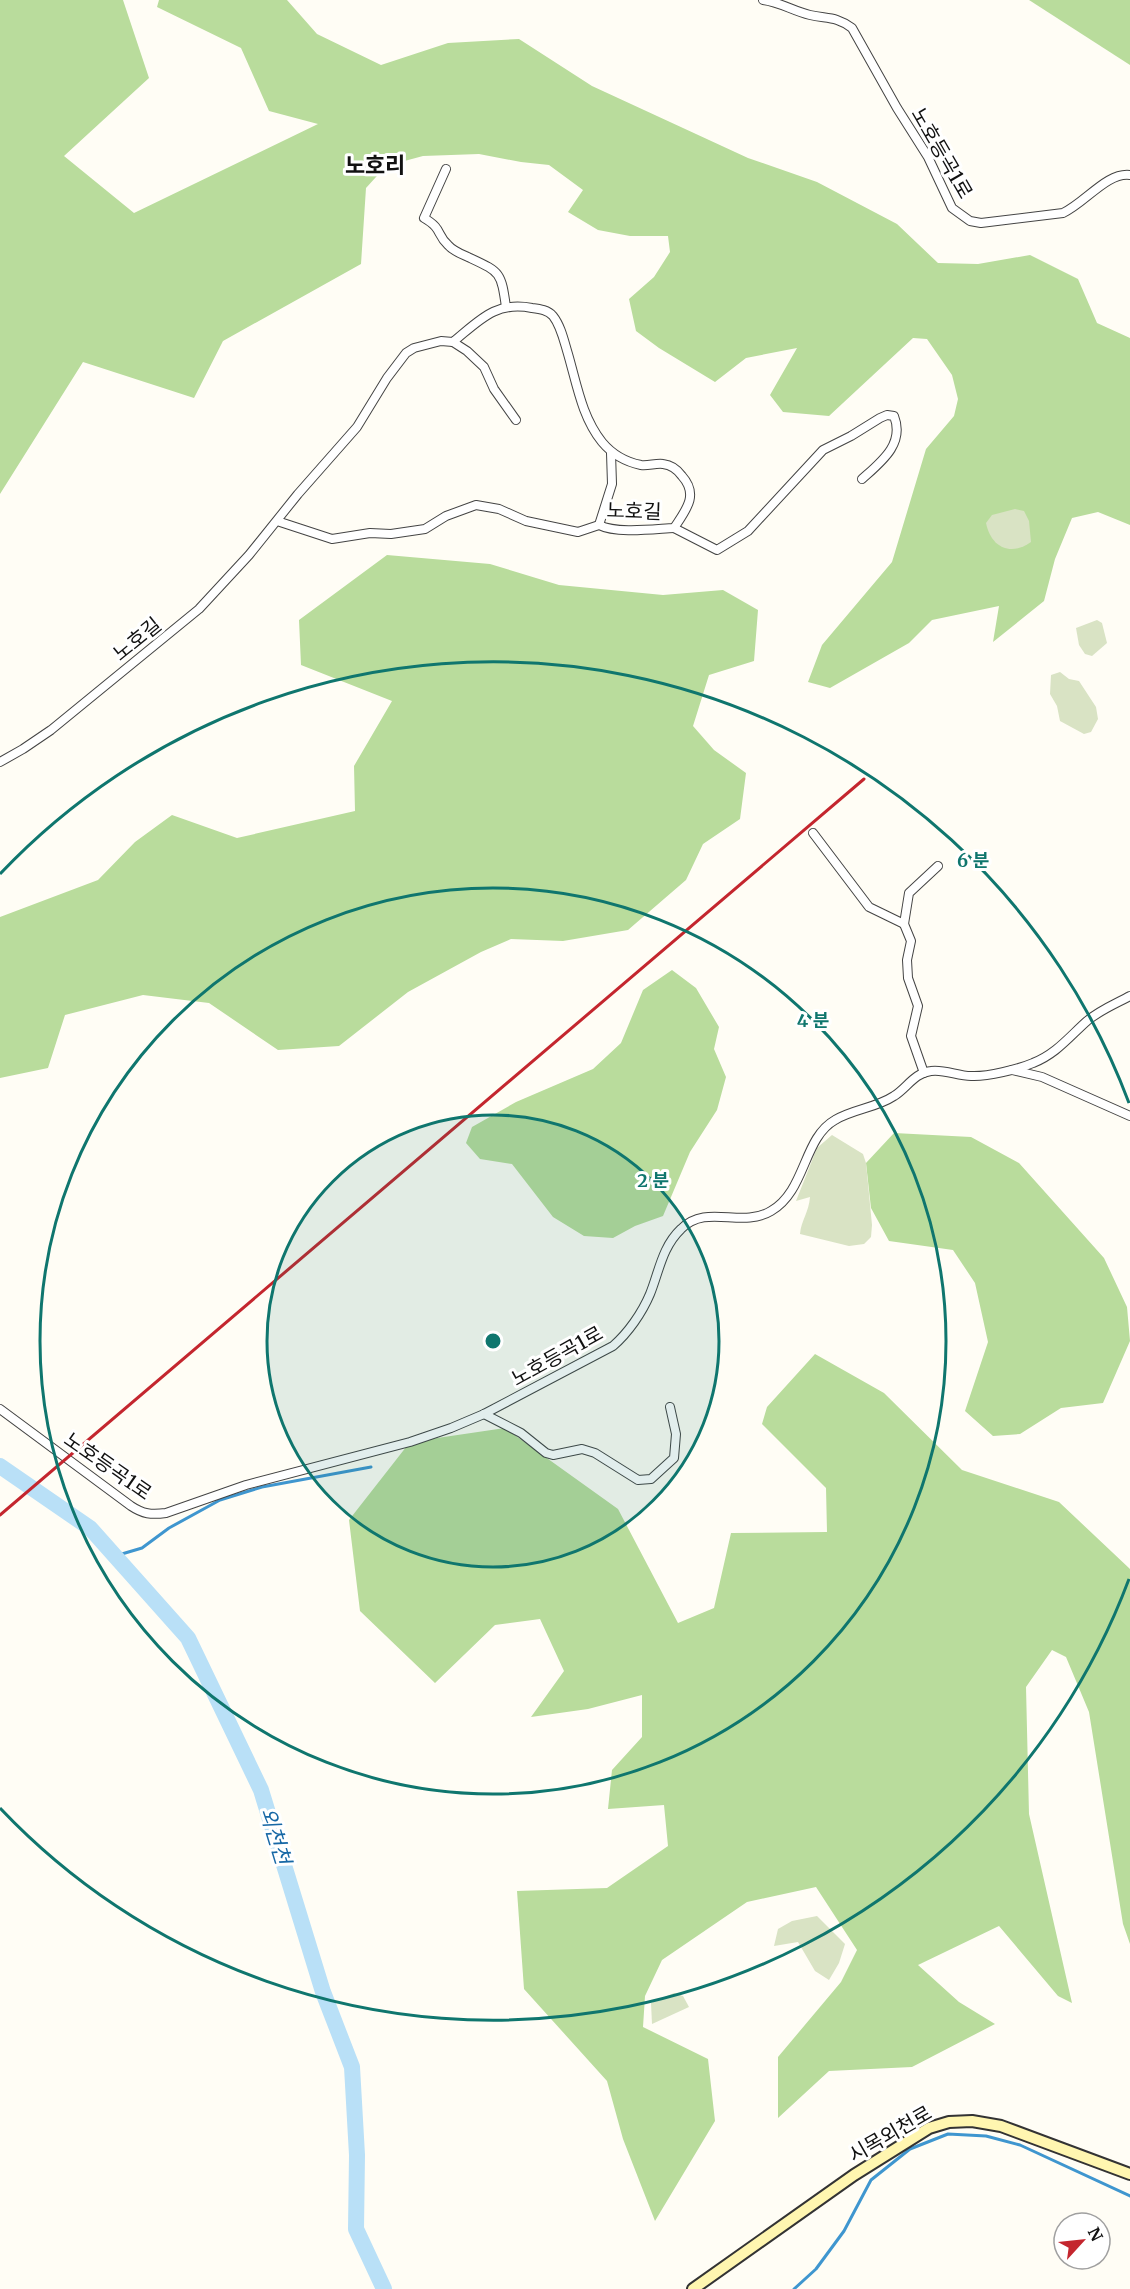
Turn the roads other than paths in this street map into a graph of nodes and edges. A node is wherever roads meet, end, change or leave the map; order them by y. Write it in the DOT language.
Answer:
graph roads {
  1 [pos="763,0"];
  2 [pos="446,169"];
  3 [pos="1130,175"];
  4 [pos="506,307"];
  5 [pos="453,342"];
  6 [pos="516,420"];
  7 [pos="611,453"];
  8 [pos="862,479"];
  9 [pos="277,521"];
  10 [pos="599,525"];
  11 [pos="674,528"];
  12 [pos="0,762"];
  13 [pos="813,833"];
  14 [pos="938,866"];
  15 [pos="904,924"];
  16 [pos="1130,996"];
  17 [pos="1010,1069"];
  18 [pos="924,1073"];
  19 [pos="1130,1116"];
  20 [pos="670,1407"];
  21 [pos="0,1409"];
  22 [pos="484,1414"];
  23 [pos="1130,2174"];
  24 [pos="693,2289"];
  1 -- 3 [label="street, 노호등곡1로"];
  2 -- 4 [label="street"];
  4 -- 5 [label="street"];
  4 -- 7 [label="street"];
  5 -- 6 [label="street"];
  5 -- 9 [label="street, 노호길"];
  7 -- 10 [label="street"];
  7 -- 11 [label="street, 노호길"];
  8 -- 11 [label="street"];
  9 -- 10 [label="street, 노호길"];
  9 -- 12 [label="street, 노호길"];
  10 -- 11 [label="street, 노호길"];
  13 -- 15 [label="street"];
  14 -- 15 [label="street"];
  15 -- 18 [label="street"];
  16 -- 17 [label="street"];
  17 -- 18 [label="street"];
  17 -- 19 [label="street"];
  18 -- 22 [label="street, 노호등곡1로"];
  20 -- 22 [label="street"];
  21 -- 22 [label="street, 노호등곡1로"];
  23 -- 24 [label="street, 시목외천로"];
}
